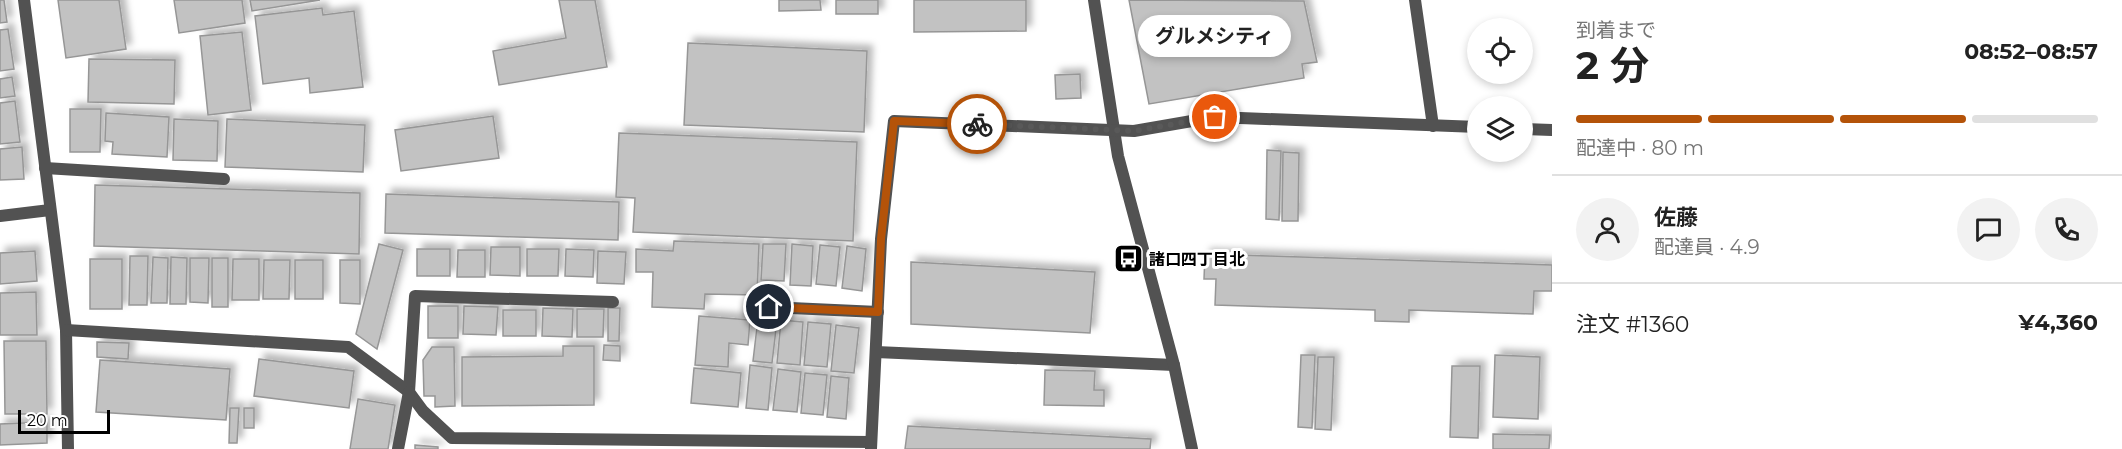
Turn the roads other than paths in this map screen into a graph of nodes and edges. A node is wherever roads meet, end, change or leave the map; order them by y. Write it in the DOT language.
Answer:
graph roads {
  1 [pos="24,0"];
  2 [pos="1094,0"];
  3 [pos="1415,0"];
  4 [pos="1433,126"];
  5 [pos="1467,127"];
  6 [pos="1533,129"];
  7 [pos="1114,130"];
  8 [pos="1552,130"];
  9 [pos="45,168"];
  10 [pos="224,178"];
  11 [pos="50,210"];
  12 [pos="0,216"];
  13 [pos="613,302"];
  14 [pos="769,307"];
  15 [pos="878,312"];
  16 [pos="66,330"];
  17 [pos="876,352"];
  18 [pos="1174,365"];
  19 [pos="409,392"];
  20 [pos="871,446"];
  21 [pos="68,449"];
  22 [pos="398,449"];
  23 [pos="1192,449"];
  1 -- 9 [label="street"];
  2 -- 7 [label="street"];
  3 -- 4 [label="street"];
  4 -- 5 [label="street"];
  4 -- 7 [label="street"];
  6 -- 8 [label="street"];
  7 -- 15 [label="street"];
  7 -- 18 [label="street"];
  9 -- 10 [label="street"];
  9 -- 11 [label="street"];
  11 -- 12 [label="street"];
  11 -- 16 [label="street"];
  13 -- 19 [label="street"];
  14 -- 15 [label="street"];
  15 -- 17 [label="street"];
  16 -- 19 [label="street"];
  16 -- 21 [label="street"];
  17 -- 18 [label="street"];
  17 -- 20 [label="street"];
  18 -- 23 [label="street"];
  19 -- 20 [label="street"];
  19 -- 22 [label="street"];
}
